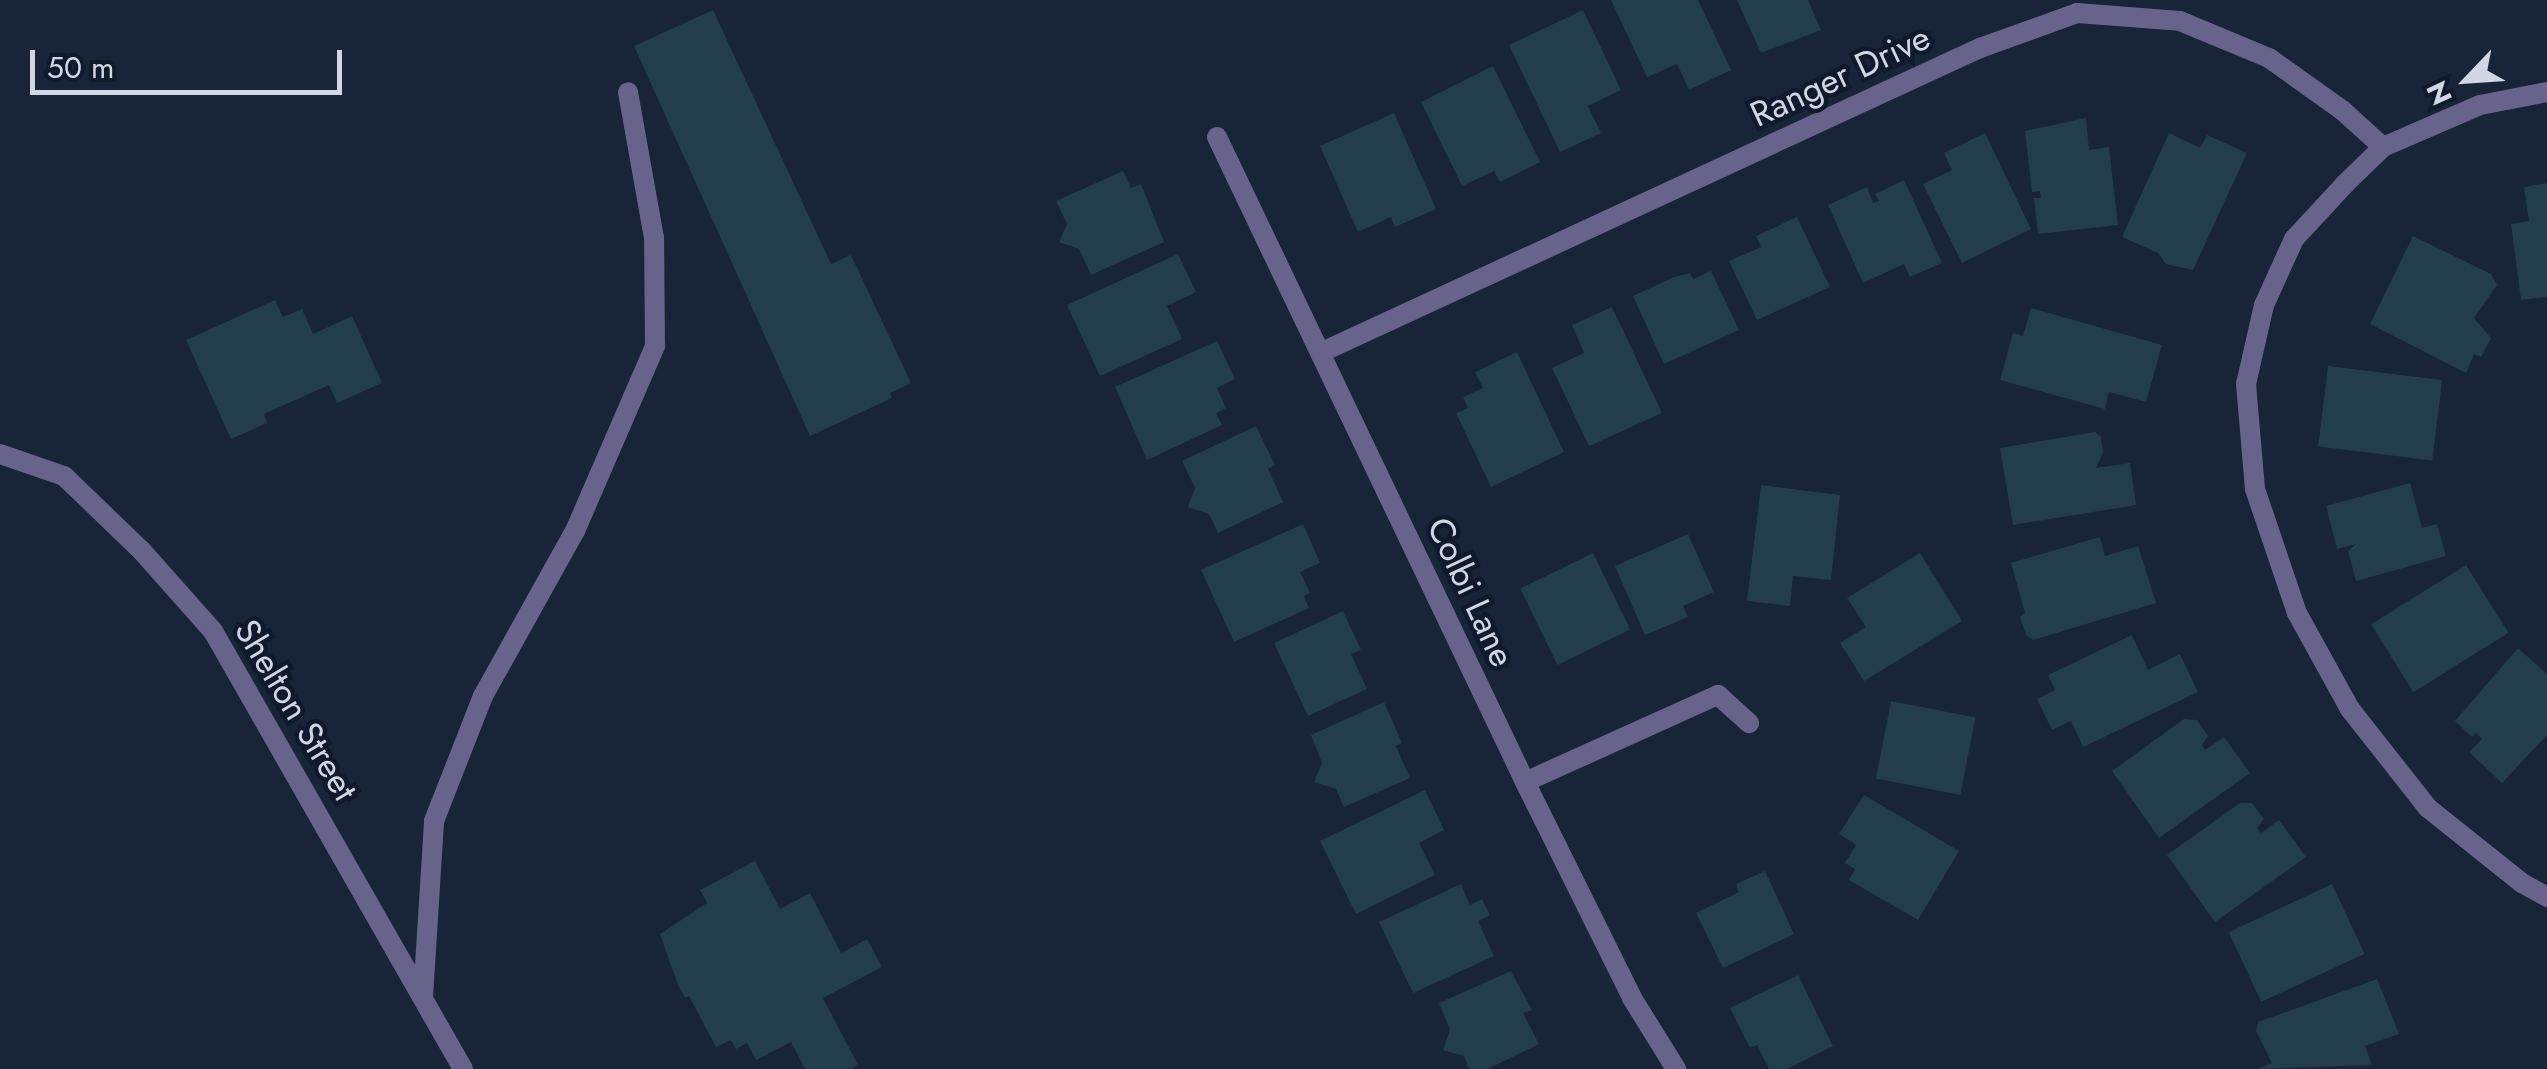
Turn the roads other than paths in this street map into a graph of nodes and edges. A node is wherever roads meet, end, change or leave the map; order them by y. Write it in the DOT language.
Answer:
graph roads {
  1 [pos="628,92"];
  2 [pos="2547,92"];
  3 [pos="1217,137"];
  4 [pos="2383,148"];
  5 [pos="1322,352"];
  6 [pos="0,454"];
  7 [pos="1750,724"];
  8 [pos="1525,782"];
  9 [pos="2547,897"];
  10 [pos="423,997"];
  11 [pos="463,1069"];
  12 [pos="1676,1069"];
  1 -- 10 [label="street"];
  2 -- 4 [label="street"];
  3 -- 5 [label="street, Colbi Lane"];
  4 -- 5 [label="street, Ranger Drive"];
  4 -- 9 [label="street"];
  5 -- 8 [label="street, Colbi Lane"];
  6 -- 10 [label="street, Shelton Street"];
  7 -- 8 [label="street"];
  8 -- 12 [label="street, Colbi Lane"];
  10 -- 11 [label="street, Shelton Street"];
}
